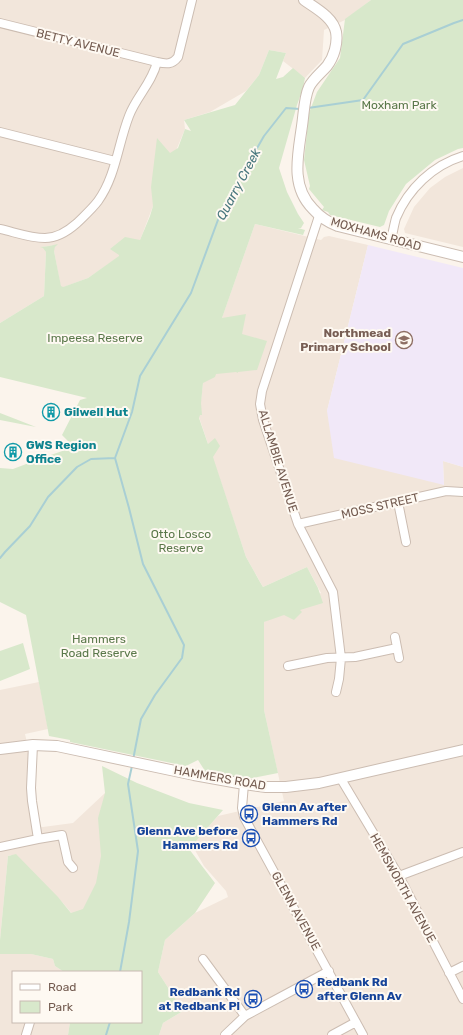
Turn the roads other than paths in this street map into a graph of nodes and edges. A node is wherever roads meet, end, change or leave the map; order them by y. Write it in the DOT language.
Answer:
graph roads {
  1 [pos="192,0"];
  2 [pos="304,0"];
  3 [pos="0,23"];
  4 [pos="157,62"];
  5 [pos="0,132"];
  6 [pos="463,156"];
  7 [pos="115,161"];
  8 [pos="319,216"];
  9 [pos="0,229"];
  10 [pos="391,240"];
  11 [pos="463,257"];
  12 [pos="463,492"];
  13 [pos="398,502"];
  14 [pos="298,524"];
  15 [pos="406,542"];
  16 [pos="395,637"];
  17 [pos="397,648"];
  18 [pos="341,658"];
  19 [pos="399,658"];
  20 [pos="288,666"];
  21 [pos="336,692"];
  22 [pos="33,745"];
  23 [pos="0,749"];
  24 [pos="463,750"];
  25 [pos="341,779"];
  26 [pos="244,784"];
  27 [pos="38,839"];
  28 [pos="0,847"];
  29 [pos="463,852"];
  30 [pos="73,868"];
  31 [pos="399,876"];
  32 [pos="203,959"];
  33 [pos="463,966"];
  34 [pos="329,971"];
  35 [pos="449,973"];
  36 [pos="463,999"];
  37 [pos="245,1016"];
  38 [pos="356,1022"];
  39 [pos="30,1023"];
  40 [pos="26,1035"];
  41 [pos="225,1035"];
  42 [pos="332,1035"];
  43 [pos="364,1035"];
  1 -- 4 [label="street, BETTY AVENUE"];
  2 -- 8 [label="street, MOXHAMS ROAD"];
  3 -- 4 [label="street, BETTY AVENUE"];
  4 -- 7 [label="street"];
  5 -- 7 [label="street"];
  6 -- 10 [label="street"];
  7 -- 9 [label="street"];
  8 -- 10 [label="street, MOXHAMS ROAD"];
  8 -- 14 [label="street, ALLAMBIE AVENUE"];
  10 -- 11 [label="street, MOXHAMS ROAD"];
  12 -- 13 [label="street, MOSS STREET"];
  13 -- 14 [label="street, MOSS STREET"];
  13 -- 15 [label="street"];
  14 -- 18 [label="street, ALLAMBIE AVENUE"];
  16 -- 17 [label="street"];
  17 -- 18 [label="street"];
  17 -- 19 [label="street"];
  18 -- 20 [label="street"];
  18 -- 21 [label="street, ALLAMBIE AVENUE"];
  22 -- 23 [label="street, HAMMERS ROAD"];
  22 -- 26 [label="street, HAMMERS ROAD"];
  22 -- 27 [label="street"];
  24 -- 25 [label="street, HAMMERS ROAD"];
  25 -- 26 [label="street, HAMMERS ROAD"];
  25 -- 31 [label="street, HEMSWORTH AVENUE"];
  26 -- 34 [label="street, GLENN AVENUE"];
  27 -- 28 [label="street"];
  27 -- 30 [label="street"];
  29 -- 31 [label="street"];
  31 -- 35 [label="street, HEMSWORTH AVENUE"];
  32 -- 37 [label="street"];
  33 -- 35 [label="street"];
  34 -- 37 [label="street"];
  34 -- 38 [label="street, GLENN AVENUE"];
  35 -- 36 [label="street, HEMSWORTH AVENUE"];
  37 -- 41 [label="street"];
  38 -- 42 [label="street"];
  38 -- 43 [label="street, GLENN AVENUE"];
  39 -- 40 [label="street"];
}
